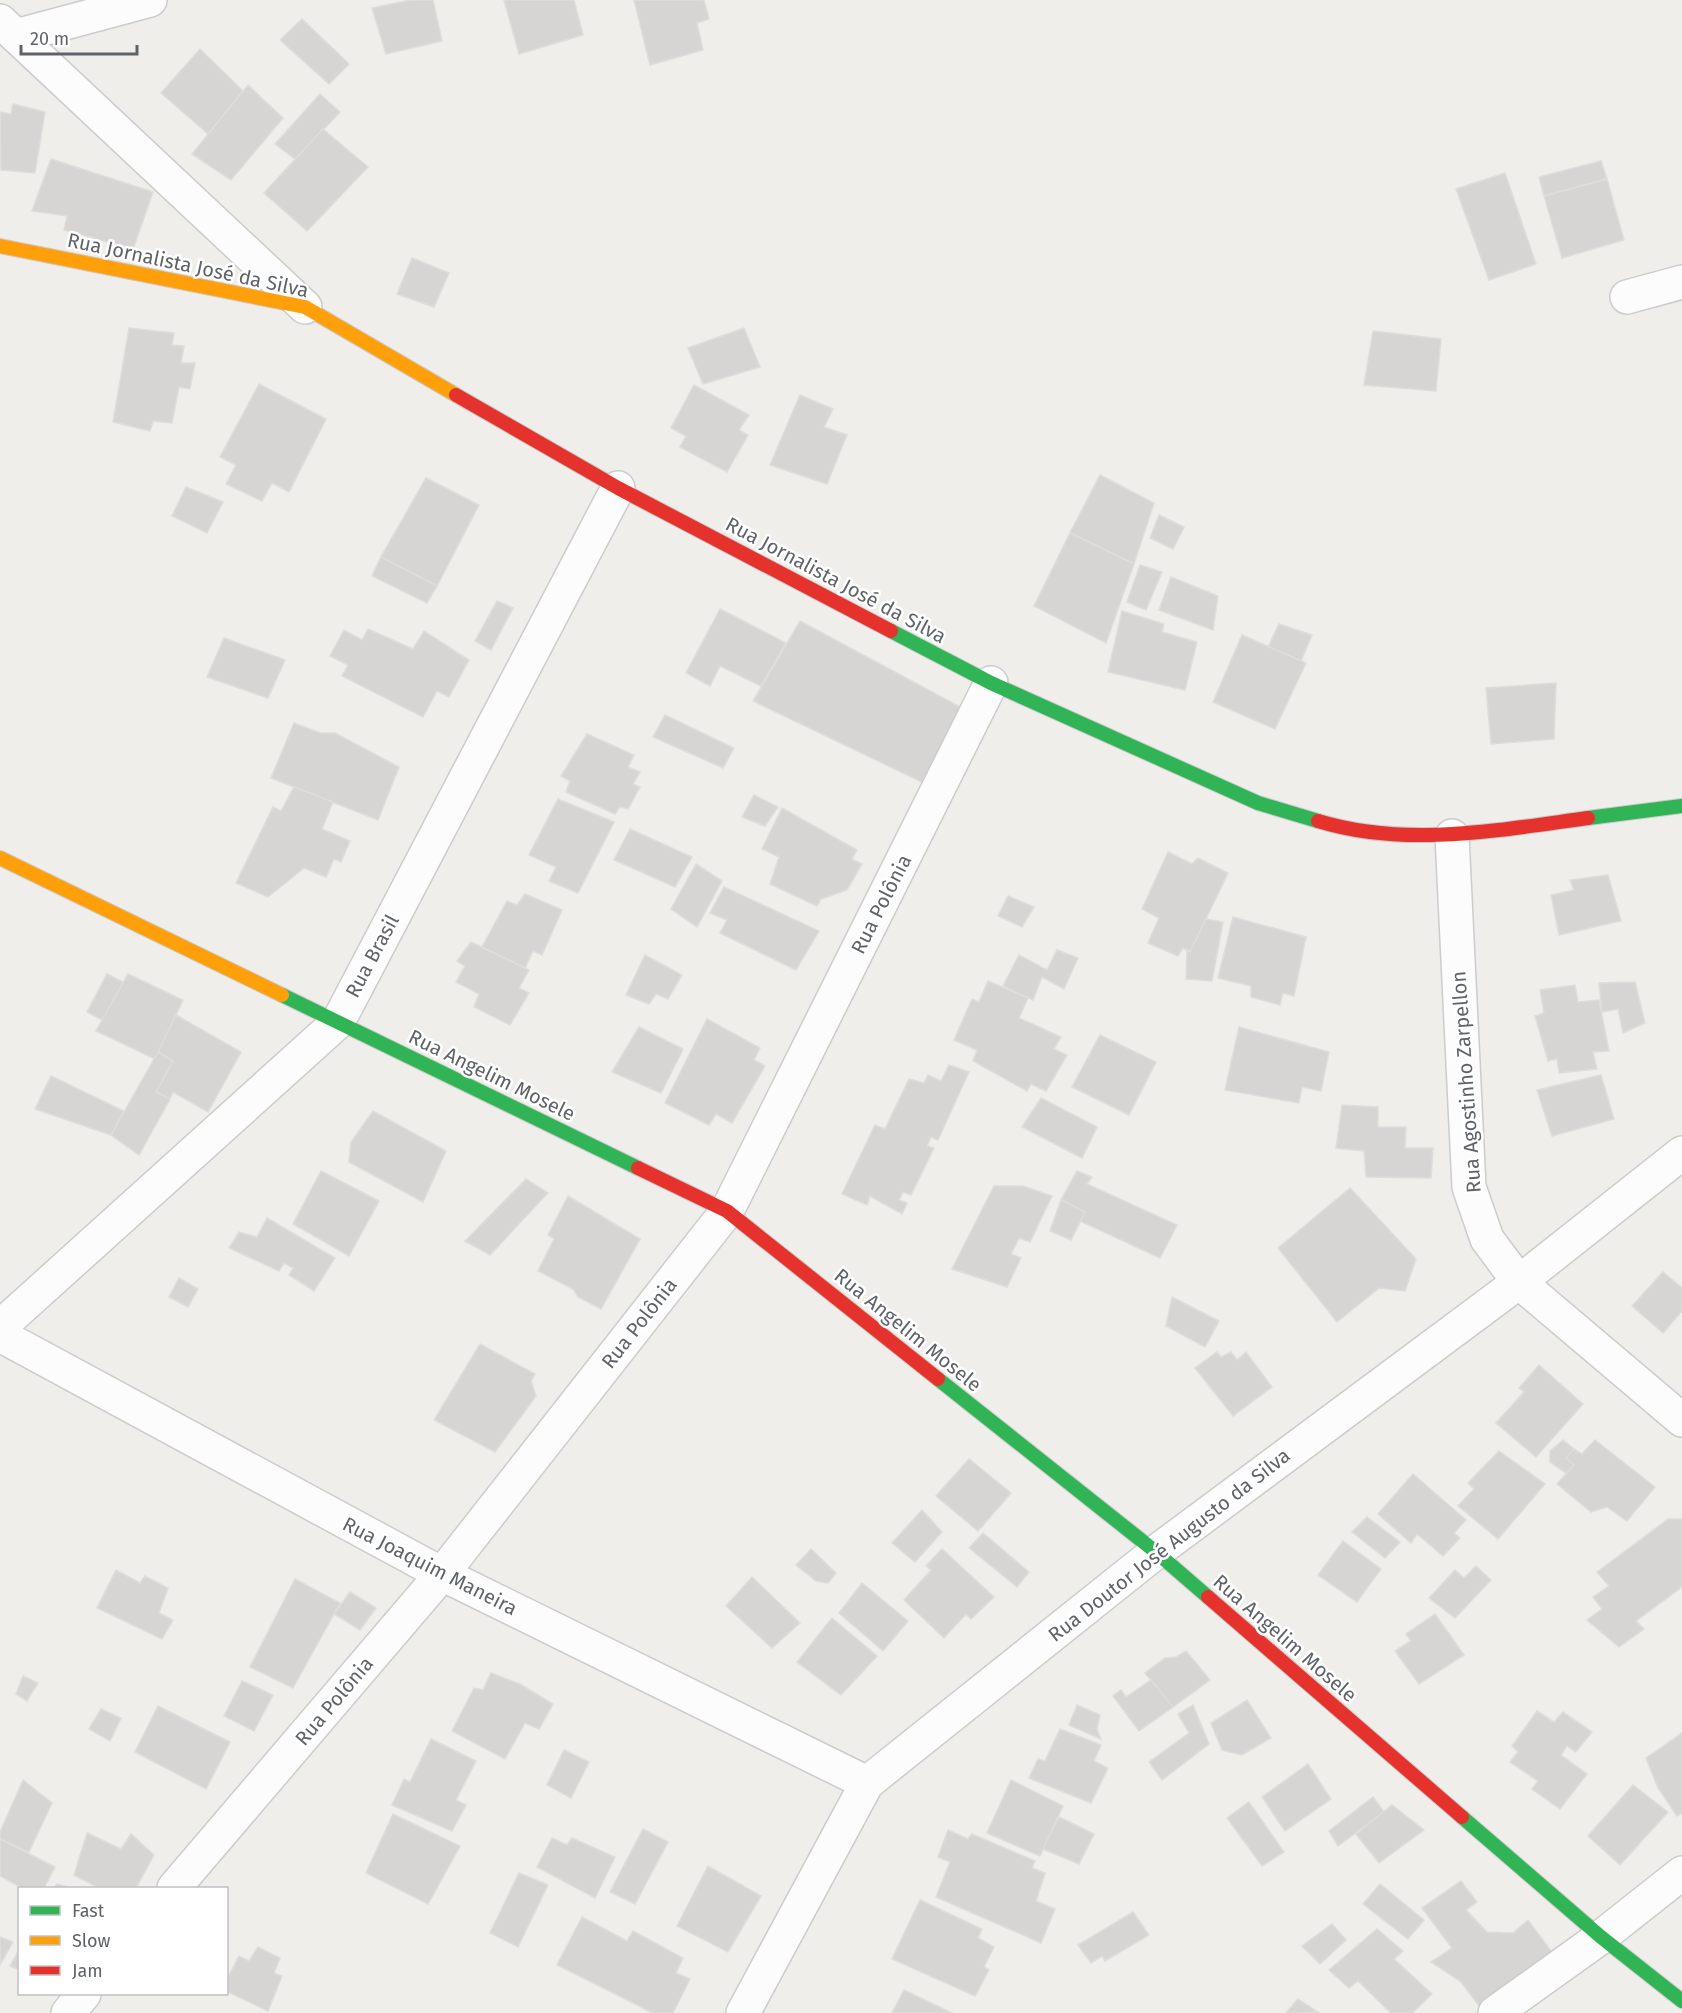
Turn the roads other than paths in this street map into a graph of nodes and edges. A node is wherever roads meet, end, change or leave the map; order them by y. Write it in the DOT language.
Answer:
graph roads {
  1 [pos="150,0"];
  2 [pos="8,28"];
  3 [pos="0,246"];
  4 [pos="1682,282"];
  5 [pos="1627,297"];
  6 [pos="305,307"];
  7 [pos="618,488"];
  8 [pos="991,683"];
  9 [pos="1682,806"];
  10 [pos="1452,836"];
  11 [pos="0,858"];
  12 [pos="338,1022"];
  13 [pos="1682,1153"];
  14 [pos="727,1211"];
  15 [pos="1519,1282"];
  16 [pos="0,1327"];
  17 [pos="0,1335"];
  18 [pos="1682,1420"];
  19 [pos="1156,1552"];
  20 [pos="442,1574"];
  21 [pos="867,1783"];
  22 [pos="1682,1873"];
  23 [pos="175,1887"];
  24 [pos="1601,1937"];
  25 [pos="83,1995"];
  26 [pos="1682,2001"];
  27 [pos="68,2013"];
  28 [pos="743,2013"];
  29 [pos="1494,2013"];
  1 -- 2 [label="street"];
  2 -- 6 [label="street"];
  3 -- 6 [label="street, Rua Jornalista José da Silva"];
  4 -- 5 [label="street"];
  6 -- 7 [label="street, Rua Jornalista José da Silva"];
  7 -- 8 [label="street, Rua Jornalista José da Silva"];
  7 -- 12 [label="street, Rua Brasil"];
  8 -- 10 [label="street, Rua Jornalista José da Silva"];
  8 -- 14 [label="street, Rua Polônia"];
  9 -- 10 [label="street, Rua Jornalista José da Silva"];
  10 -- 15 [label="street, Rua Agostinho Zarpellon"];
  11 -- 12 [label="street, Rua Angelim Mosele"];
  12 -- 14 [label="street, Rua Angelim Mosele"];
  12 -- 16 [label="street, Rua Brasil"];
  13 -- 15 [label="street, Rua Doutor José Augusto da Silva"];
  14 -- 19 [label="street, Rua Angelim Mosele"];
  14 -- 20 [label="street, Rua Polônia"];
  15 -- 18 [label="street, Rua Agostinho Zarpellon"];
  15 -- 19 [label="street, Rua Doutor José Augusto da Silva"];
  17 -- 20 [label="street, Rua Joaquim Maneira"];
  19 -- 21 [label="street, Rua Doutor José Augusto da Silva"];
  19 -- 24 [label="street, Rua Angelim Mosele"];
  20 -- 21 [label="street, Rua Joaquim Maneira"];
  20 -- 23 [label="street, Rua Polônia"];
  21 -- 28 [label="street, Rua Doutor José Augusto da Silva"];
  22 -- 24 [label="street"];
  24 -- 26 [label="street, Rua Angelim Mosele"];
  24 -- 29 [label="street"];
  25 -- 27 [label="street"];
}
